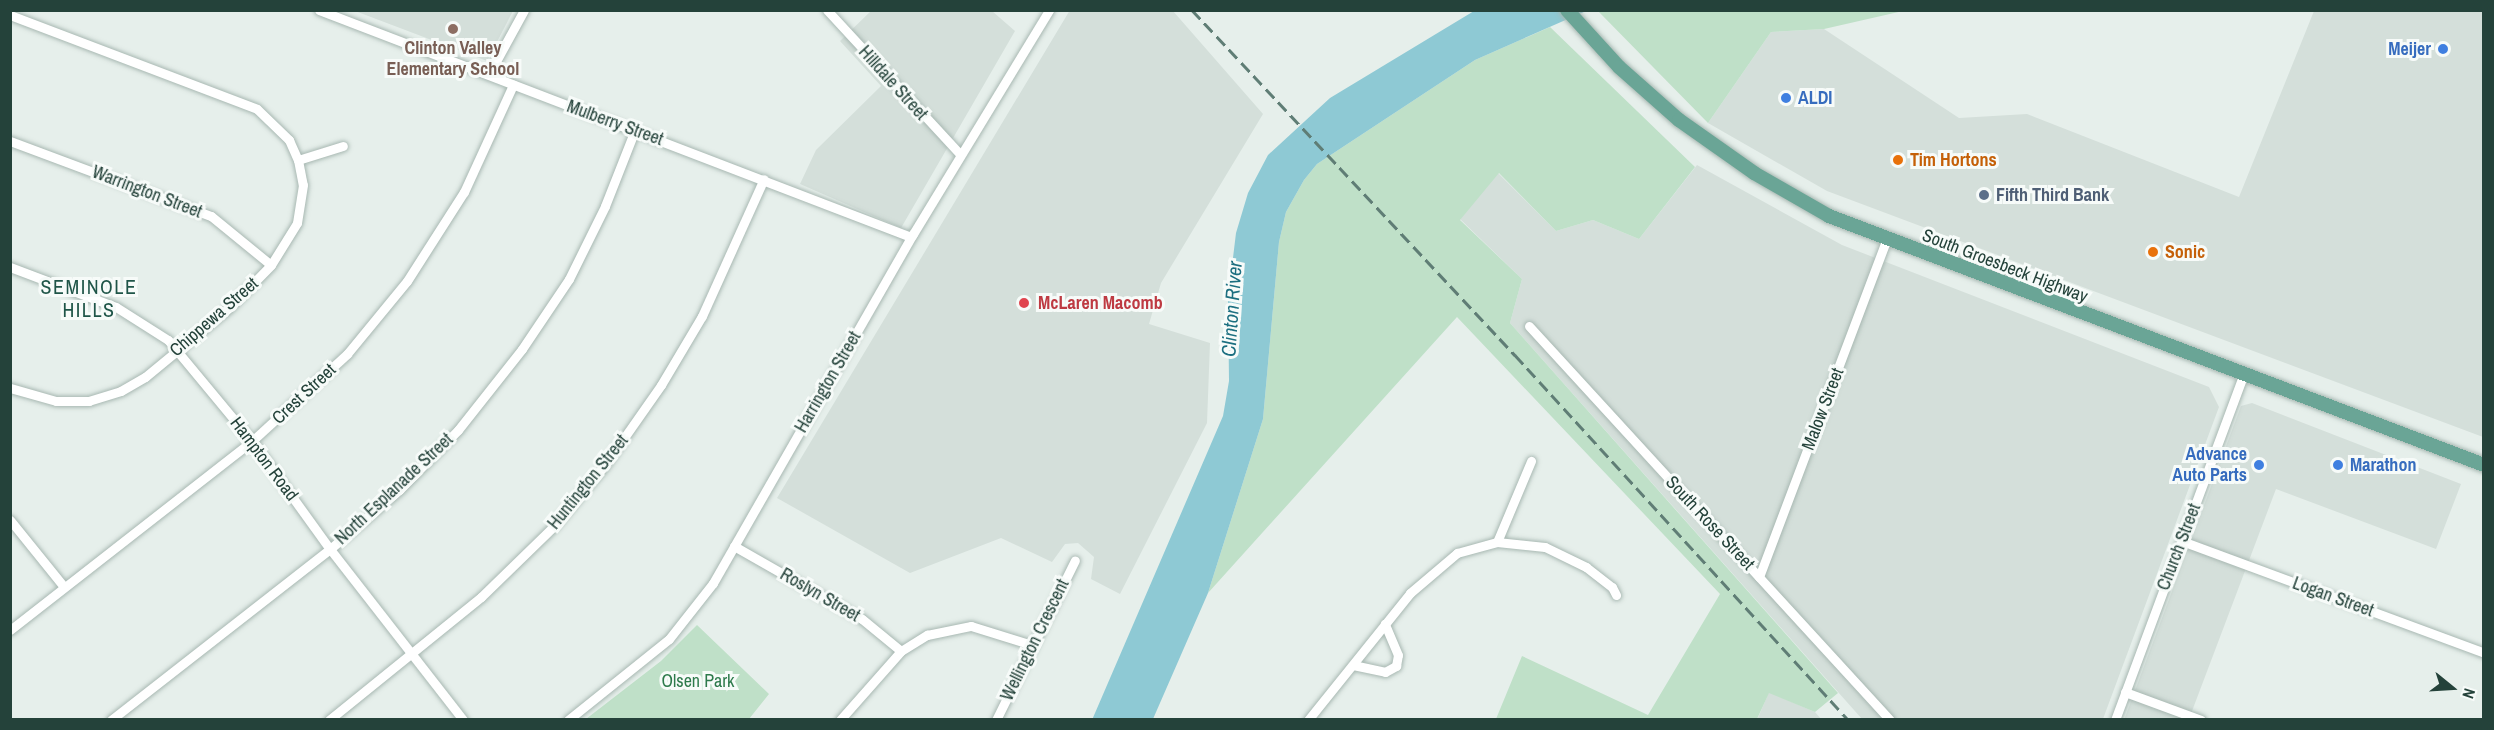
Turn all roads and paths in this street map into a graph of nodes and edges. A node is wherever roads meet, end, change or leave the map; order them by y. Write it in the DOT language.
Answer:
graph roads {
  1 [pos="319,10"];
  2 [pos="524,10"];
  3 [pos="827,10"];
  4 [pos="1049,10"];
  5 [pos="1567,10"];
  6 [pos="10,15"];
  7 [pos="489,74"];
  8 [pos="513,85"];
  9 [pos="635,130"];
  10 [pos="10,141"];
  11 [pos="344,146"];
  12 [pos="960,154"];
  13 [pos="298,160"];
  14 [pos="764,179"];
  15 [pos="911,237"];
  16 [pos="1886,241"];
  17 [pos="271,265"];
  18 [pos="10,267"];
  19 [pos="1529,326"];
  20 [pos="178,350"];
  21 [pos="2243,375"];
  22 [pos="10,388"];
  23 [pos="252,441"];
  24 [pos="1531,461"];
  25 [pos="2484,465"];
  26 [pos="10,520"];
  27 [pos="2182,541"];
  28 [pos="1497,542"];
  29 [pos="734,546"];
  30 [pos="330,549"];
  31 [pos="1075,560"];
  32 [pos="1759,577"];
  33 [pos="64,587"];
  34 [pos="1616,595"];
  35 [pos="1386,624"];
  36 [pos="10,630"];
  37 [pos="1032,645"];
  38 [pos="901,651"];
  39 [pos="2484,653"];
  40 [pos="413,654"];
  41 [pos="1353,665"];
  42 [pos="2125,692"];
  43 [pos="111,720"];
  44 [pos="329,720"];
  45 [pos="463,720"];
  46 [pos="568,720"];
  47 [pos="840,720"];
  48 [pos="996,720"];
  49 [pos="1308,720"];
  50 [pos="1890,720"];
  51 [pos="2115,720"];
  52 [pos="2201,720"];
  1 -- 7 [label="street, Mulberry Street"];
  2 -- 7 [label="street"];
  3 -- 12 [label="street, Hilldale Street"];
  4 -- 12 [label="street, Harrington Street"];
  5 -- 16 [label="main road, South Groesbeck Highway"];
  6 -- 13 [label="street, Chippewa Street"];
  7 -- 8 [label="street, Mulberry Street"];
  8 -- 9 [label="street, Mulberry Street"];
  8 -- 23 [label="street, Crest Street"];
  9 -- 14 [label="street, Mulberry Street"];
  9 -- 30 [label="street, North Esplanade Street"];
  10 -- 17 [label="street, Warrington Street"];
  11 -- 13 [label="street"];
  12 -- 15 [label="street, Harrington Street"];
  13 -- 17 [label="street, Chippewa Street"];
  14 -- 15 [label="street, Mulberry Street"];
  14 -- 40 [label="street, Huntington Street"];
  15 -- 29 [label="street, Harrington Street"];
  16 -- 21 [label="main road, South Groesbeck Highway"];
  16 -- 32 [label="street, Malow Street"];
  17 -- 20 [label="street, Chippewa Street"];
  18 -- 20 [label="street, Hampton Road"];
  19 -- 32 [label="street, South Rose Street"];
  20 -- 22 [label="street, Chippewa Street"];
  20 -- 23 [label="street, Hampton Road"];
  21 -- 25 [label="main road, South Groesbeck Highway"];
  21 -- 27 [label="street, Church Street"];
  23 -- 30 [label="street, Hampton Road"];
  23 -- 33 [label="street, Crest Street"];
  24 -- 28 [label="street"];
  26 -- 33 [label="street"];
  27 -- 39 [label="street, Logan Street"];
  27 -- 42 [label="street, Church Street"];
  28 -- 34 [label="street"];
  28 -- 35 [label="street"];
  29 -- 38 [label="street, Roslyn Street"];
  29 -- 46 [label="street, Harrington Street"];
  30 -- 40 [label="street, Hampton Road"];
  30 -- 43 [label="street, North Esplanade Street"];
  31 -- 37 [label="street, Wellington Crescent"];
  32 -- 50 [label="street, South Rose Street"];
  33 -- 36 [label="street, Crest Street"];
  35 -- 41 [label="street"];
  35 -- 41 [label="street"];
  37 -- 38 [label="street"];
  37 -- 48 [label="street, Wellington Crescent"];
  38 -- 47 [label="street"];
  40 -- 44 [label="street, Huntington Street"];
  40 -- 45 [label="street, Hampton Road"];
  41 -- 49 [label="street"];
  42 -- 51 [label="street, Church Street"];
  42 -- 52 [label="street"];
}
